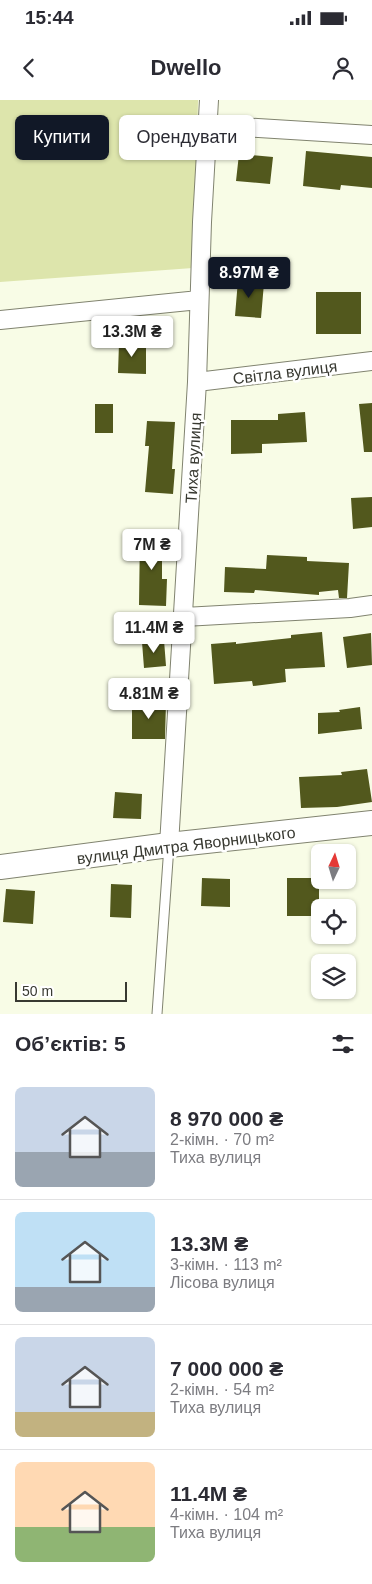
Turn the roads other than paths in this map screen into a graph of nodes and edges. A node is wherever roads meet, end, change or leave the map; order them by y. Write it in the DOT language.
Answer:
graph roads {
  1 [pos="209,100"];
  2 [pos="208,115"];
  3 [pos="255,128"];
  4 [pos="372,135"];
  5 [pos="206,160"];
  6 [pos="199,300"];
  7 [pos="0,320"];
  8 [pos="372,361"];
  9 [pos="197,382"];
  10 [pos="372,605"];
  11 [pos="184,618"];
  12 [pos="372,824"];
  13 [pos="169,845"];
  14 [pos="0,867"];
  15 [pos="157,1014"];
  1 -- 2 [label="street, Тиха вулиця"];
  3 -- 4 [label="street"];
  5 -- 6 [label="street, Тиха вулиця"];
  6 -- 7 [label="street"];
  6 -- 9 [label="street, Тиха вулиця"];
  8 -- 9 [label="street, Світла вулиця"];
  9 -- 11 [label="street, Тиха вулиця"];
  10 -- 11 [label="street"];
  11 -- 13 [label="street, Тиха вулиця"];
  12 -- 13 [label="street, вулиця Дмитра Яворницького"];
  13 -- 14 [label="street, вулиця Дмитра Яворницького"];
  13 -- 15 [label="lane"];
}
